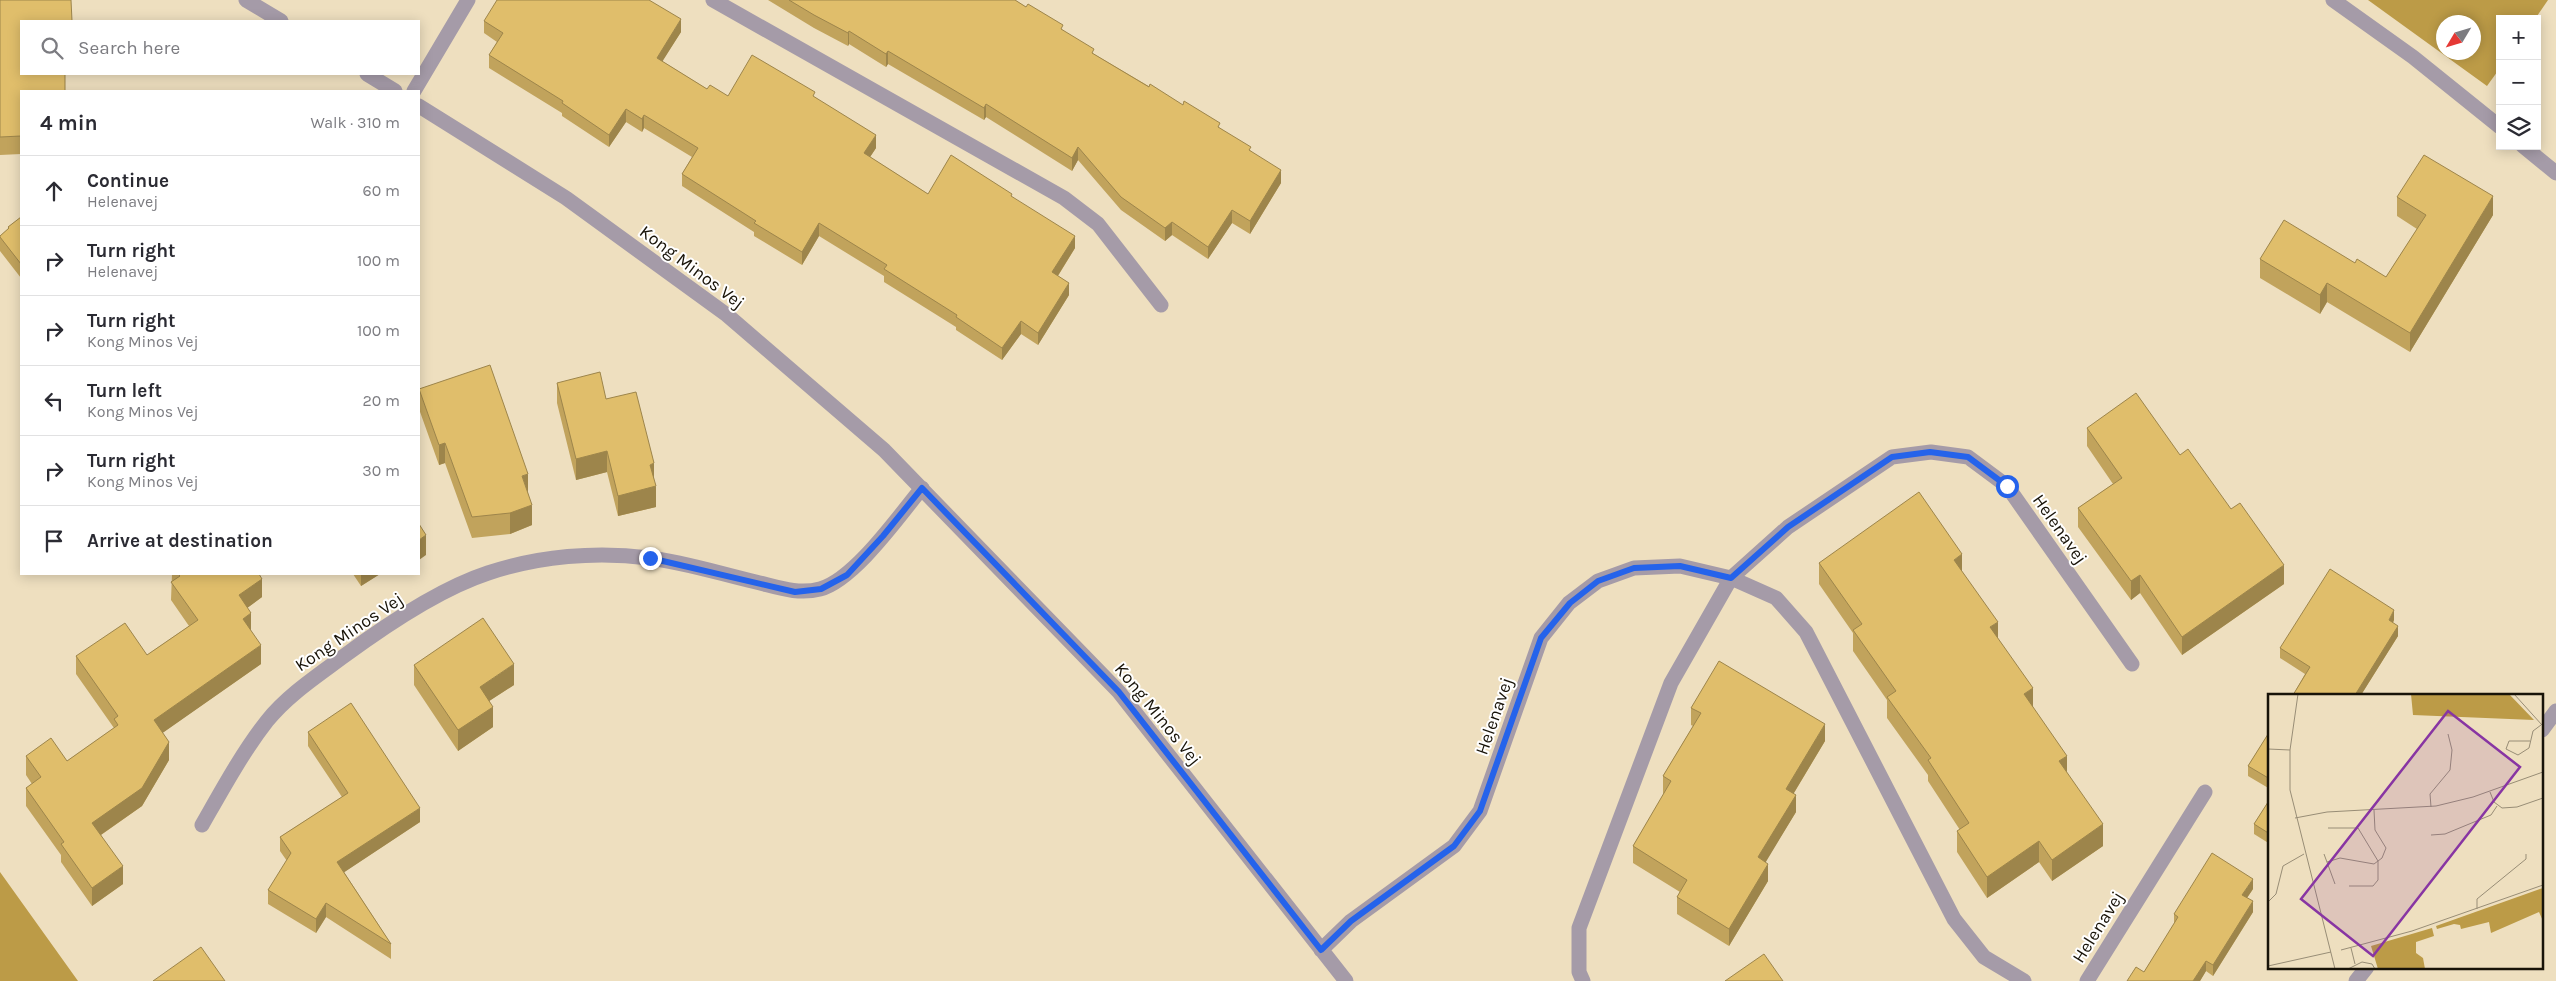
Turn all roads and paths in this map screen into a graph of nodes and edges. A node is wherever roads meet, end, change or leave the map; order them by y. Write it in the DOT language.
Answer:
graph roads {
  1 [pos="246,0"];
  2 [pos="468,0"];
  3 [pos="713,0"];
  4 [pos="2333,0"];
  5 [pos="279,20"];
  6 [pos="369,75"];
  7 [pos="393,90"];
  8 [pos="415,90"];
  9 [pos="420,107"];
  10 [pos="2496,124"];
  11 [pos="2528,150"];
  12 [pos="2556,173"];
  13 [pos="1161,305"];
  14 [pos="922,488"];
  15 [pos="1731,578"];
  16 [pos="2132,664"];
  17 [pos="2556,711"];
  18 [pos="2544,727"];
  19 [pos="2204,792"];
  20 [pos="202,825"];
  21 [pos="1321,950"];
  22 [pos="2366,968"];
  23 [pos="1346,981"];
  24 [pos="1583,981"];
  25 [pos="2024,981"];
  26 [pos="2087,981"];
  27 [pos="2356,981"];
  1 -- 5 [label="street"];
  2 -- 8 [label="street"];
  3 -- 13 [label="street"];
  4 -- 10 [label="street"];
  6 -- 7 [label="street"];
  9 -- 14 [label="street, Kong Minos Vej"];
  11 -- 12 [label="street"];
  14 -- 20 [label="street, Kong Minos Vej"];
  14 -- 21 [label="street, Kong Minos Vej"];
  15 -- 16 [label="street, Helenavej"];
  15 -- 21 [label="street, Helenavej"];
  15 -- 24 [label="street, Helenavej"];
  15 -- 25 [label="street, Helenavej"];
  17 -- 18 [label="street"];
  19 -- 26 [label="street, Helenavej"];
  21 -- 23 [label="street, Kong Minos Vej"];
  22 -- 27 [label="street"];
}
